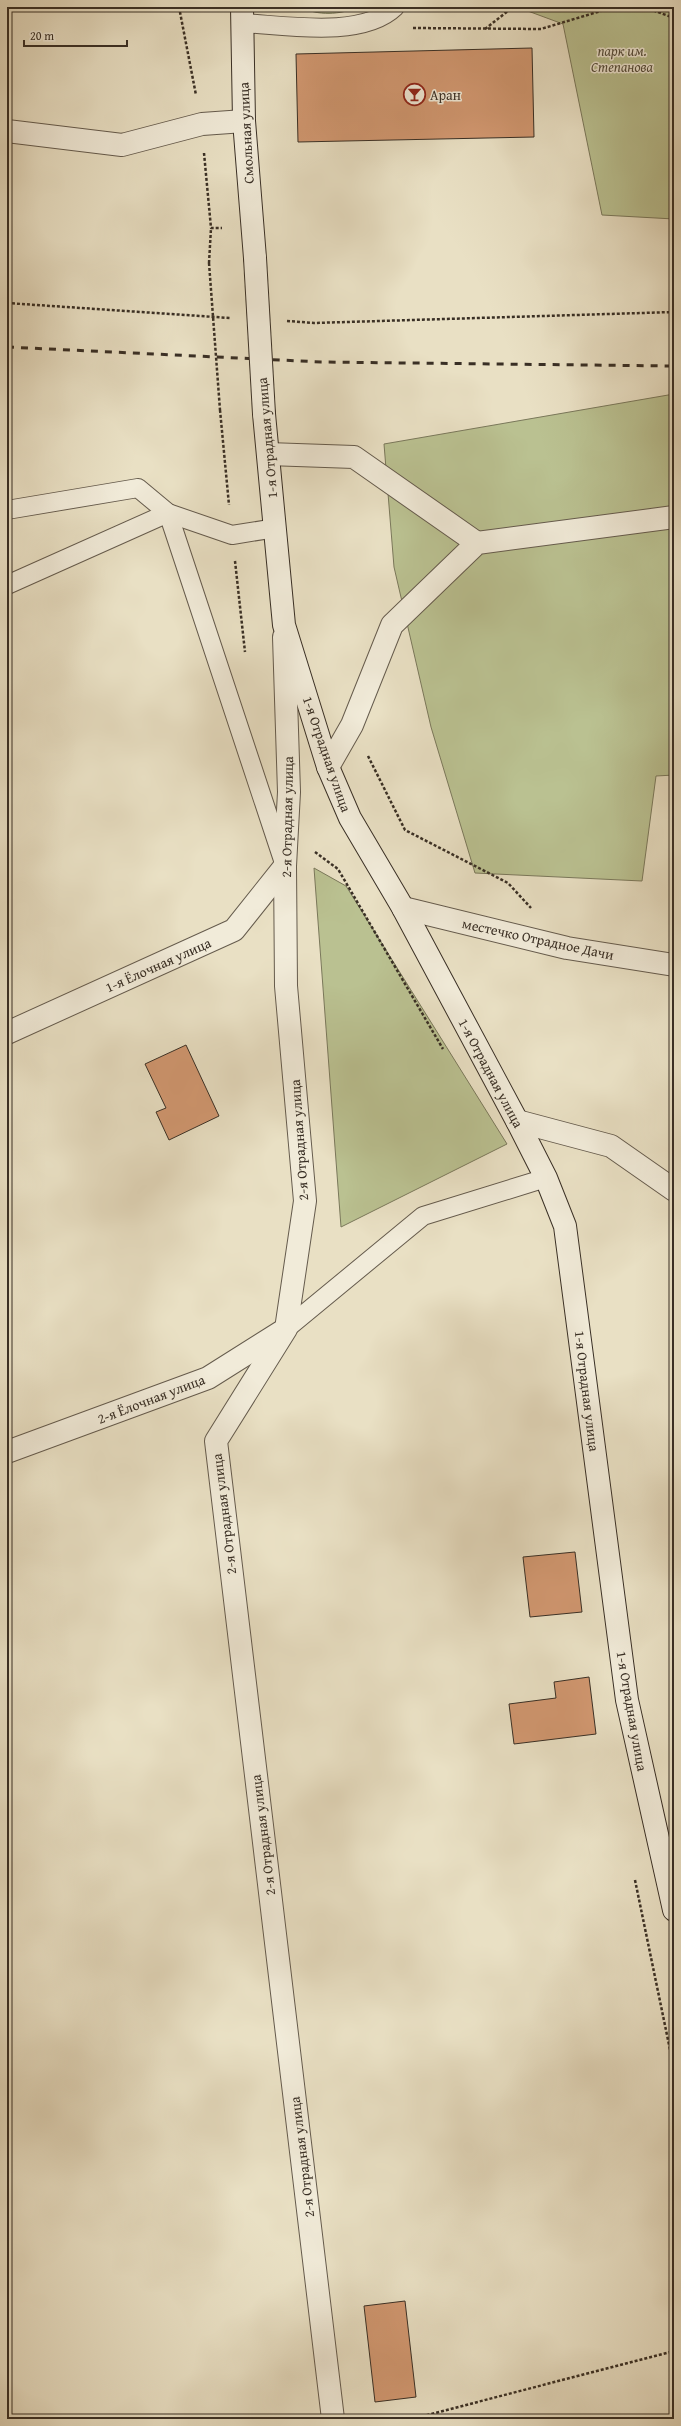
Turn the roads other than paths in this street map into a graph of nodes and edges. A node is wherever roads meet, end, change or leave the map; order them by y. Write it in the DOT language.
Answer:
graph roads {
  1 [pos="394,7"];
  2 [pos="242,15"];
  3 [pos="244,121"];
  4 [pos="7,131"];
  5 [pos="255,258"];
  6 [pos="268,454"];
  7 [pos="7,510"];
  8 [pos="168,513"];
  9 [pos="674,517"];
  10 [pos="276,528"];
  11 [pos="477,543"];
  12 [pos="7,584"];
  13 [pos="284,626"];
  14 [pos="328,767"];
  15 [pos="286,866"];
  16 [pos="403,908"];
  17 [pos="674,965"];
  18 [pos="7,1032"];
  19 [pos="517,1121"];
  20 [pos="546,1178"];
  21 [pos="674,1190"];
  22 [pos="286,1329"];
  23 [pos="7,1452"];
  24 [pos="674,1910"];
  25 [pos="333,2419"];
  1 -- 2 [label="lane"];
  2 -- 3 [label="street, Смольная улица"];
  3 -- 4 [label="street"];
  3 -- 5 [label="street, Смольная улица"];
  5 -- 6 [label="street, 1-я Отрадная улица, bridge"];
  6 -- 10 [label="street, 1-я Отрадная улица"];
  6 -- 11 [label="street"];
  7 -- 8 [label="lane"];
  8 -- 10 [label="lane"];
  8 -- 12 [label="lane"];
  8 -- 15 [label="lane"];
  9 -- 11 [label="street"];
  10 -- 13 [label="street, 1-я Отрадная улица"];
  11 -- 14 [label="street"];
  13 -- 14 [label="street, 1-я Отрадная улица"];
  13 -- 15 [label="street, 2-я Отрадная улица"];
  14 -- 16 [label="street, 1-я Отрадная улица"];
  15 -- 18 [label="street, 1-я Ёлочная улица"];
  15 -- 22 [label="street, 2-я Отрадная улица"];
  16 -- 17 [label="street, местечко Отрадное Дачи"];
  16 -- 19 [label="street, 1-я Отрадная улица"];
  19 -- 20 [label="street, 1-я Отрадная улица"];
  19 -- 21 [label="street"];
  20 -- 22 [label="lane"];
  20 -- 24 [label="street, 1-я Отрадная улица"];
  22 -- 23 [label="street, 2-я Ёлочная улица"];
  22 -- 25 [label="street, 2-я Отрадная улица"];
}
